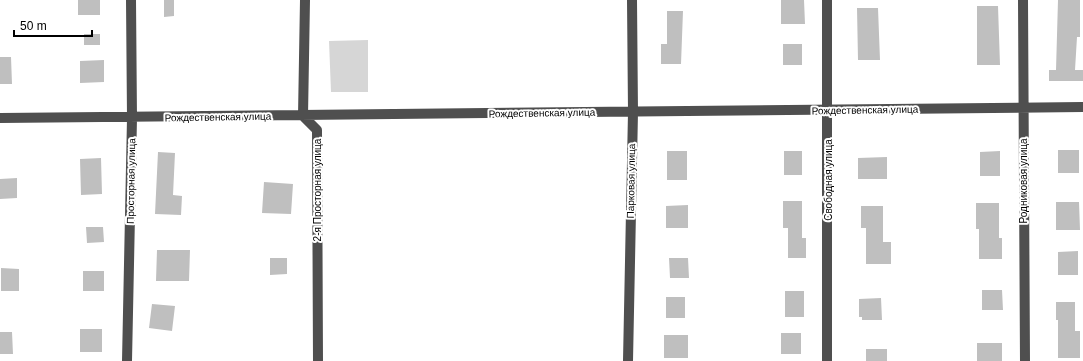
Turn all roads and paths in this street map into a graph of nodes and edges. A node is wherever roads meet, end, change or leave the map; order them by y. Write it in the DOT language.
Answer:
graph roads {
  1 [pos="131,0"];
  2 [pos="305,0"];
  3 [pos="632,0"];
  4 [pos="827,0"];
  5 [pos="1023,0"];
  6 [pos="1083,107"];
  7 [pos="1023,108"];
  8 [pos="828,110"];
  9 [pos="633,112"];
  10 [pos="303,116"];
  11 [pos="0,118"];
  12 [pos="132,118"];
  13 [pos="127,361"];
  14 [pos="318,361"];
  15 [pos="628,361"];
  16 [pos="827,361"];
  17 [pos="1025,361"];
  1 -- 12 [label="street, Просторная улица"];
  2 -- 10 [label="street"];
  3 -- 9 [label="street, Парковая улица"];
  4 -- 8 [label="street, Свободная улица"];
  5 -- 7 [label="street, Родниковая улица"];
  6 -- 7 [label="street, Рождественская улица"];
  7 -- 8 [label="street, Рождественская улица"];
  7 -- 17 [label="street, Родниковая улица"];
  8 -- 9 [label="street, Рождественская улица"];
  8 -- 16 [label="street, Свободная улица"];
  9 -- 10 [label="street, Рождественская улица"];
  9 -- 15 [label="street, Парковая улица"];
  10 -- 12 [label="street, Рождественская улица"];
  10 -- 14 [label="street, 2-я Просторная улица"];
  11 -- 12 [label="street, Рождественская улица"];
  12 -- 13 [label="street, Просторная улица"];
}
